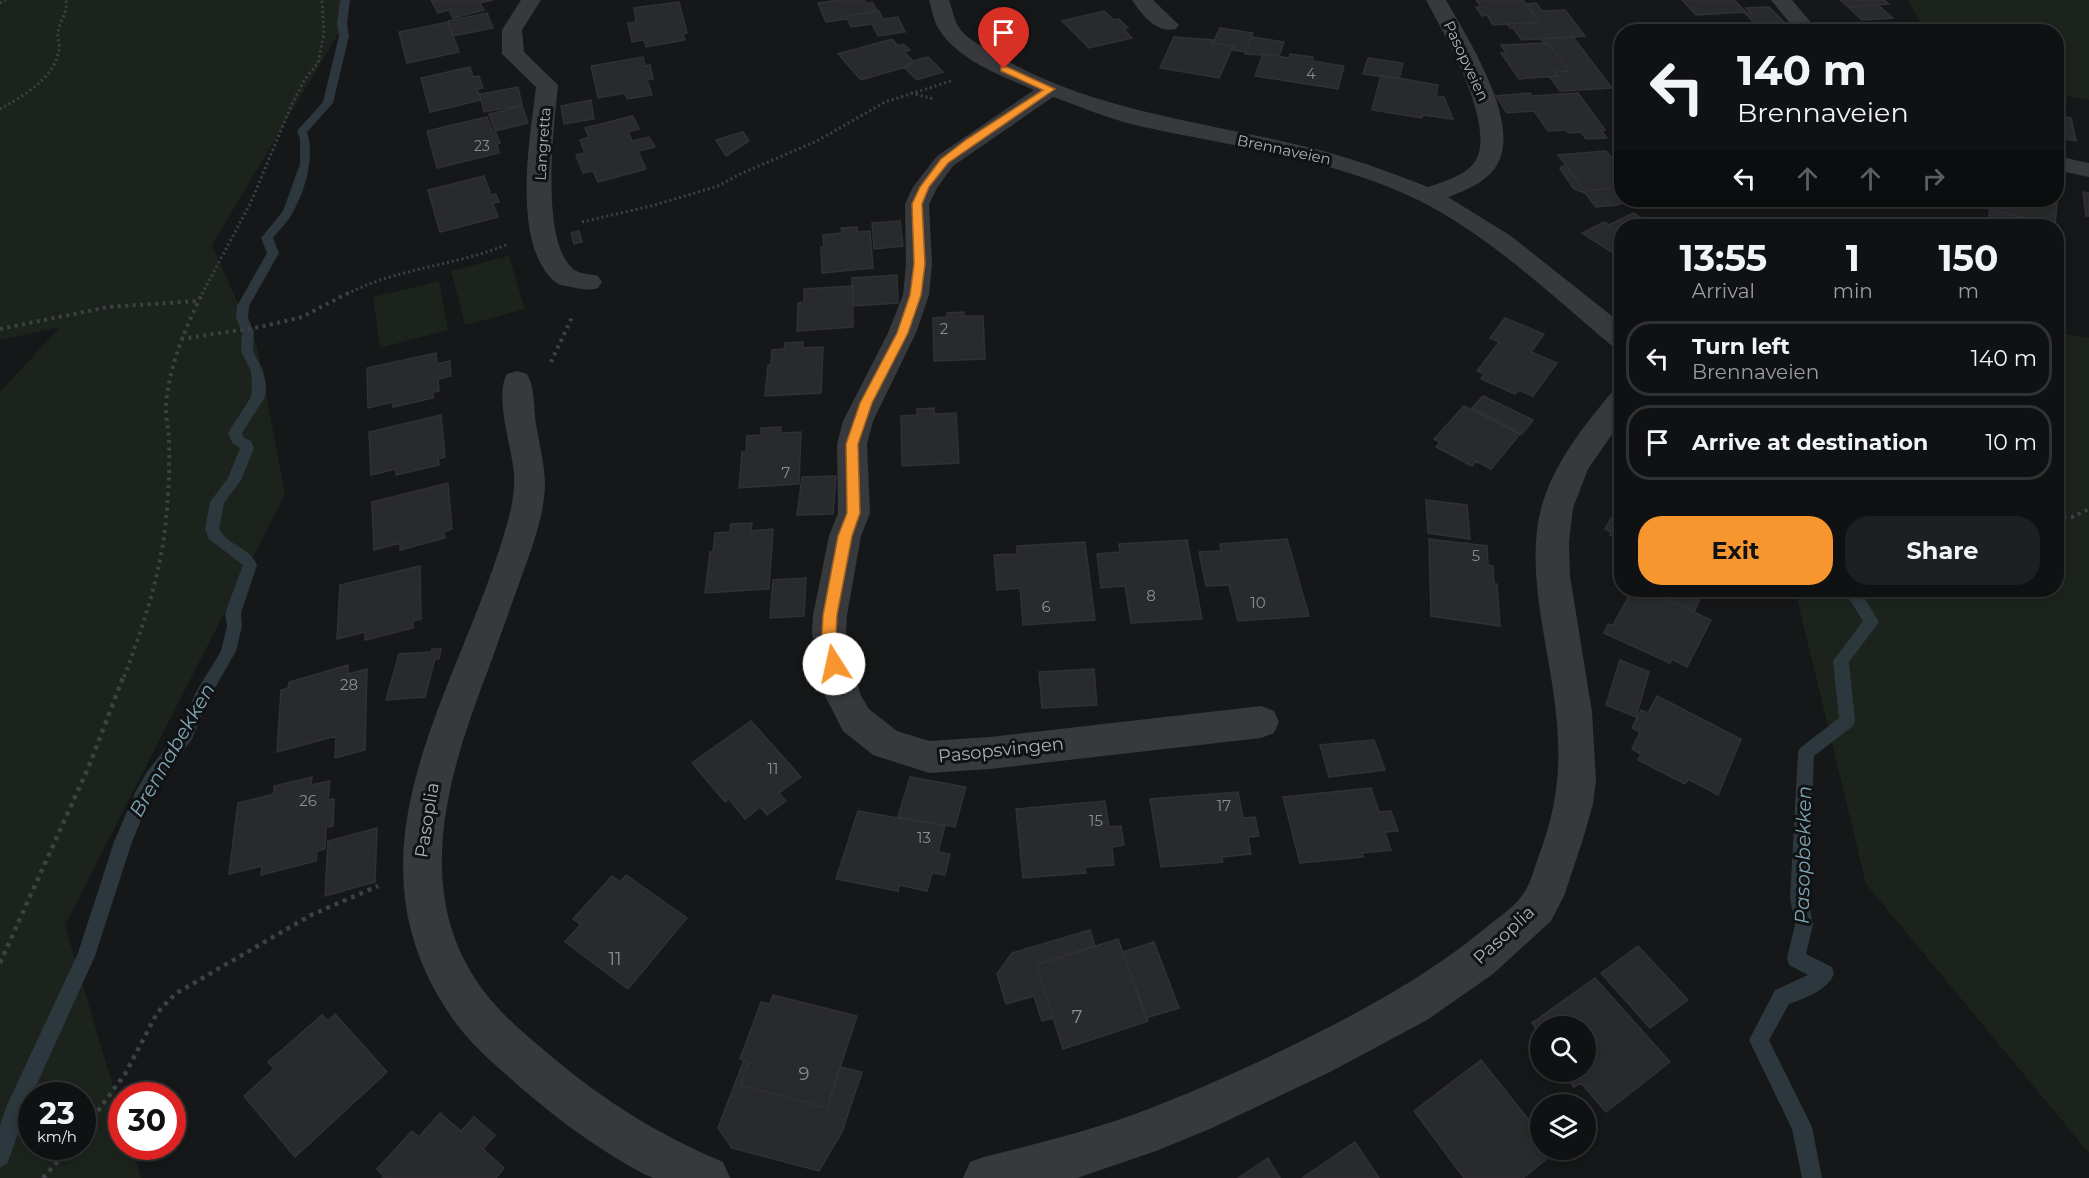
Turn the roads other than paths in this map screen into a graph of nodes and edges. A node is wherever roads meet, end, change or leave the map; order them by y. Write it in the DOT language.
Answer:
graph roads {
  1 [pos="531,0"];
  2 [pos="939,0"];
  3 [pos="1142,0"];
  4 [pos="1436,0"];
  5 [pos="1781,0"];
  6 [pos="1802,24"];
  7 [pos="1169,25"];
  8 [pos="1050,89"];
  9 [pos="2064,165"];
  10 [pos="2089,170"];
  11 [pos="1428,196"];
  12 [pos="589,282"];
  13 [pos="1614,332"];
  14 [pos="517,381"];
  15 [pos="1614,410"];
  16 [pos="1261,722"];
  17 [pos="707,1178"];
  18 [pos="986,1178"];
  1 -- 12 [label="street, Langretta"];
  2 -- 8 [label="street, Brennaveien"];
  3 -- 7 [label="street"];
  4 -- 11 [label="street, Pasopveien"];
  5 -- 6 [label="street"];
  8 -- 11 [label="street, Brennaveien"];
  8 -- 16 [label="street, Pasopsvingen"];
  9 -- 10 [label="street"];
  11 -- 13 [label="street, Brennaveien"];
  14 -- 17 [label="street, Pasoplia"];
  15 -- 18 [label="street, Pasoplia"];
}
